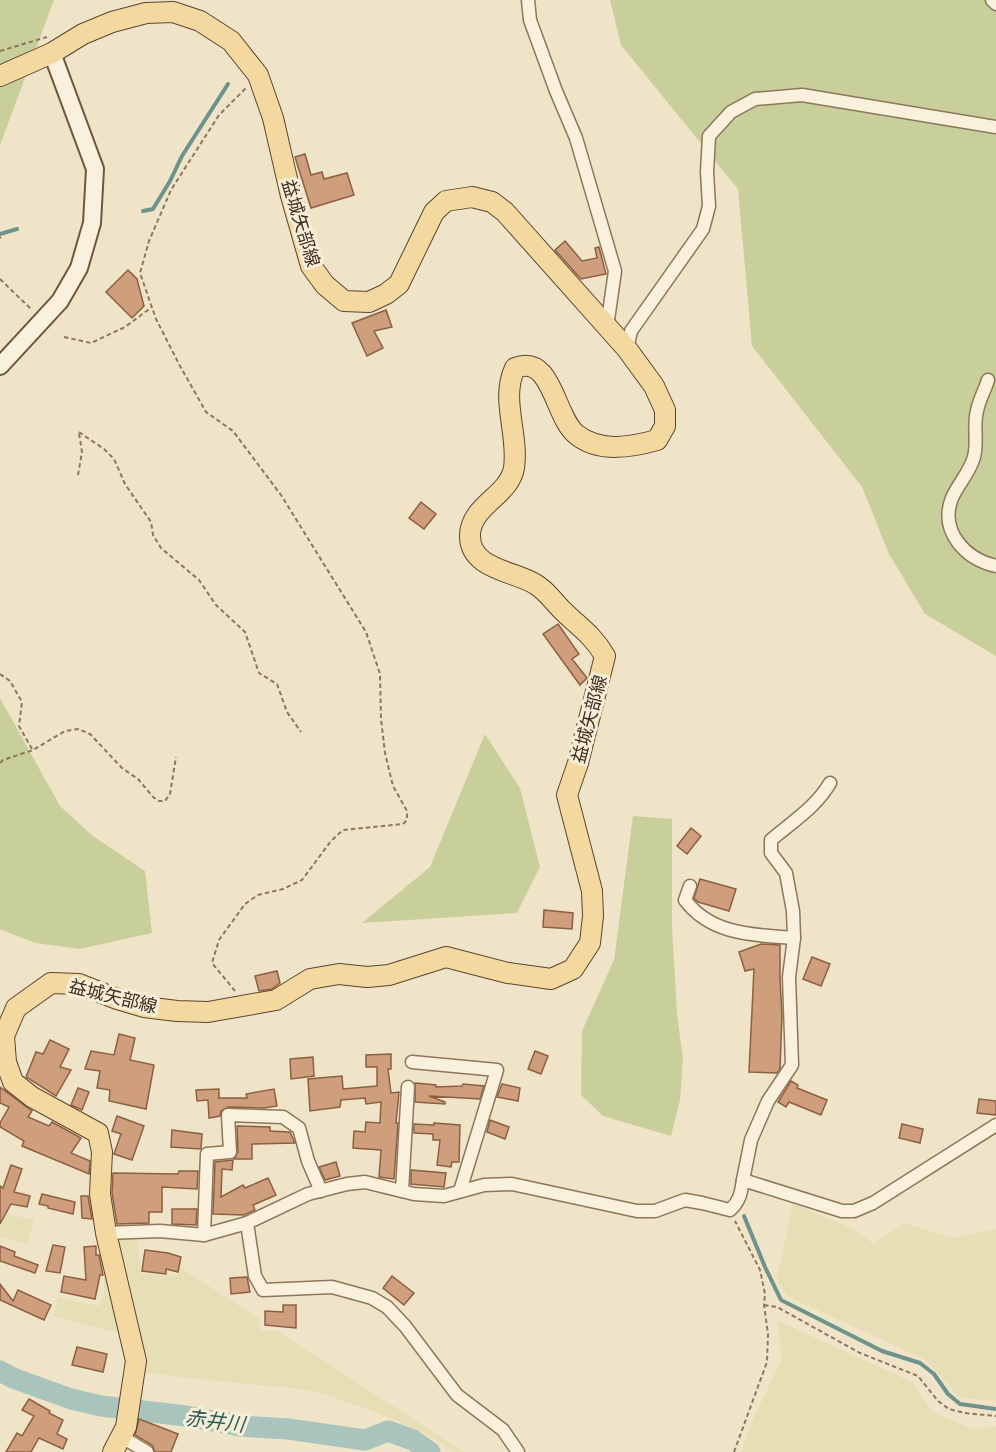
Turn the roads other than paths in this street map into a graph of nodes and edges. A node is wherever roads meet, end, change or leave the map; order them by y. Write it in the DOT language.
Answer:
graph roads {
  1 [pos="528,0"];
  2 [pos="992,0"];
  3 [pos="996,4"];
  4 [pos="52,53"];
  5 [pos="0,76"];
  6 [pos="996,127"];
  7 [pos="607,327"];
  8 [pos="627,349"];
  9 [pos="0,366"];
  10 [pos="988,380"];
  11 [pos="996,566"];
  12 [pos="830,783"];
  13 [pos="690,885"];
  14 [pos="794,938"];
  15 [pos="411,1062"];
  16 [pos="408,1087"];
  17 [pos="996,1125"];
  18 [pos="742,1180"];
  19 [pos="321,1191"];
  20 [pos="402,1191"];
  21 [pos="460,1191"];
  22 [pos="247,1223"];
  23 [pos="106,1233"];
  24 [pos="204,1235"];
  25 [pos="121,1436"];
  26 [pos="147,1452"];
  27 [pos="518,1452"];
  1 -- 7 [label="street"];
  2 -- 3 [label="street"];
  4 -- 5 [label="main road, 益城矢部線"];
  4 -- 7 [label="main road, 益城矢部線"];
  4 -- 9 [label="street"];
  6 -- 8 [label="street"];
  7 -- 8 [label="main road, 益城矢部線"];
  8 -- 23 [label="main road, 益城矢部線"];
  10 -- 11 [label="street"];
  12 -- 14 [label="street"];
  13 -- 14 [label="street"];
  14 -- 18 [label="street"];
  15 -- 21 [label="street"];
  16 -- 20 [label="street"];
  17 -- 18 [label="street"];
  18 -- 21 [label="street"];
  19 -- 20 [label="street"];
  19 -- 22 [label="street"];
  19 -- 24 [label="street"];
  20 -- 21 [label="street"];
  22 -- 24 [label="street"];
  22 -- 27 [label="street"];
  23 -- 24 [label="street"];
  23 -- 25 [label="main road, 益城矢部線"];
  25 -- 26 [label="street"];
}
